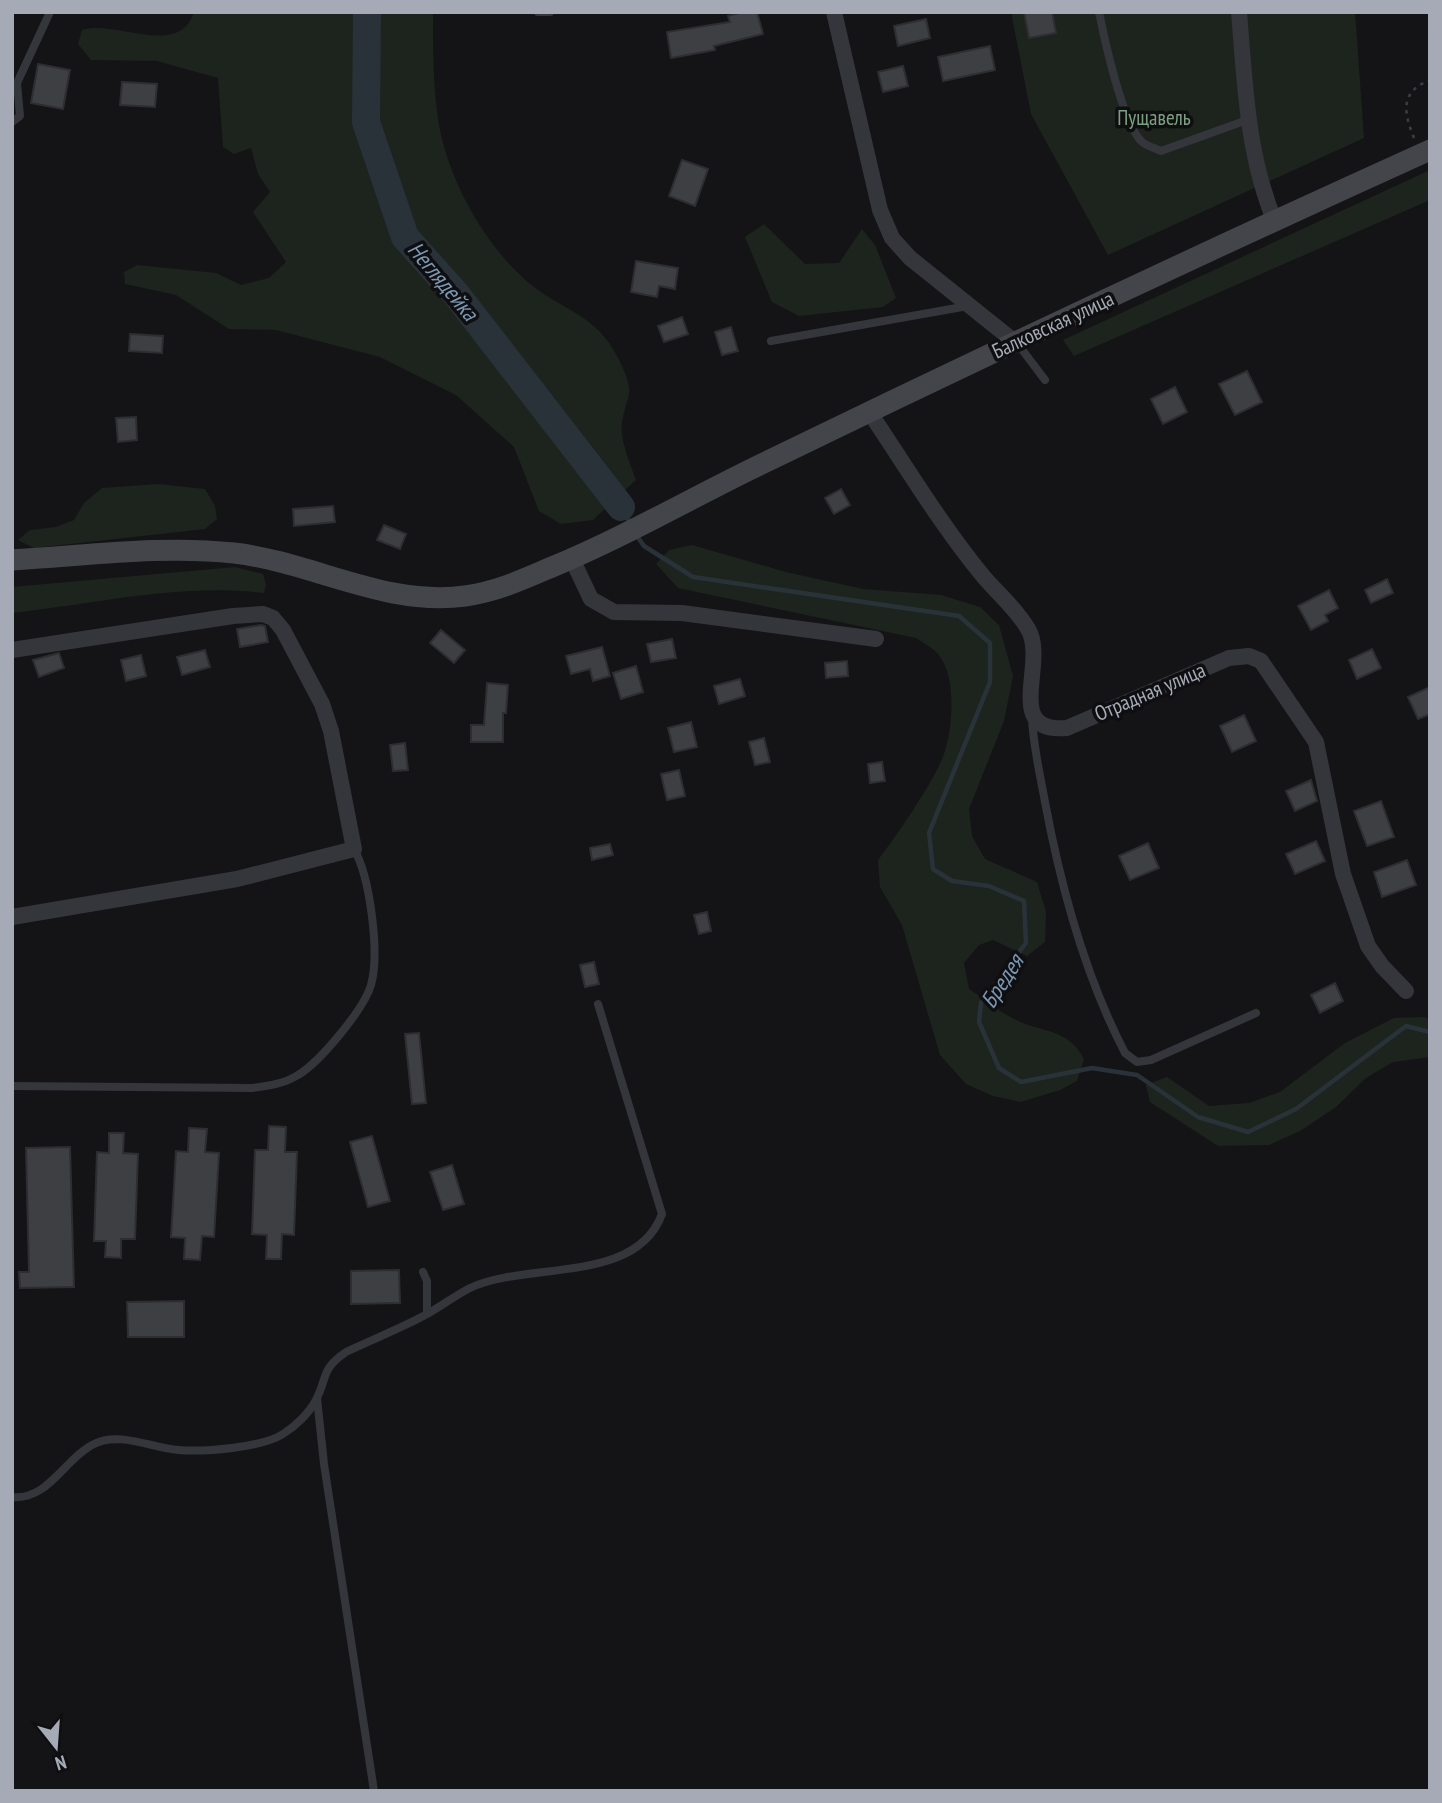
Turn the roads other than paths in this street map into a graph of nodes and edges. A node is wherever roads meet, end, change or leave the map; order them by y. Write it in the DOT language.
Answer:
graph roads {
  1 [pos="50,12"];
  2 [pos="538,12"];
  3 [pos="550,12"];
  4 [pos="834,12"];
  5 [pos="1099,12"];
  6 [pos="1239,12"];
  7 [pos="1247,120"];
  8 [pos="12,122"];
  9 [pos="1425,152"];
  10 [pos="1275,222"];
  11 [pos="970,305"];
  12 [pos="771,341"];
  13 [pos="1015,342"];
  14 [pos="1045,380"];
  15 [pos="870,414"];
  16 [pos="572,559"];
  17 [pos="12,560"];
  18 [pos="876,639"];
  19 [pos="12,650"];
  20 [pos="1032,714"];
  21 [pos="354,849"];
  22 [pos="12,918"];
  23 [pos="1406,991"];
  24 [pos="598,1004"];
  25 [pos="1256,1013"];
  26 [pos="12,1086"];
  27 [pos="423,1272"];
  28 [pos="427,1314"];
  29 [pos="317,1398"];
  30 [pos="12,1497"];
  31 [pos="374,1791"];
  1 -- 8 [label="lane"];
  2 -- 3 [label="lane"];
  4 -- 11 [label="street"];
  5 -- 7 [label="lane"];
  6 -- 7 [label="street"];
  7 -- 10 [label="street"];
  9 -- 10 [label="main road, Балковская улица"];
  10 -- 13 [label="main road, Балковская улица"];
  11 -- 12 [label="lane"];
  11 -- 13 [label="street"];
  13 -- 14 [label="lane"];
  13 -- 15 [label="main road, Балковская улица"];
  15 -- 16 [label="main road, Балковская улица"];
  15 -- 20 [label="street"];
  16 -- 17 [label="main road, Балковская улица"];
  16 -- 18 [label="street"];
  19 -- 21 [label="street"];
  20 -- 23 [label="street, Отрадная улица"];
  20 -- 25 [label="lane"];
  21 -- 22 [label="street"];
  21 -- 26 [label="lane"];
  24 -- 28 [label="lane"];
  27 -- 28 [label="lane"];
  28 -- 29 [label="lane"];
  29 -- 30 [label="lane"];
  29 -- 31 [label="lane"];
}
